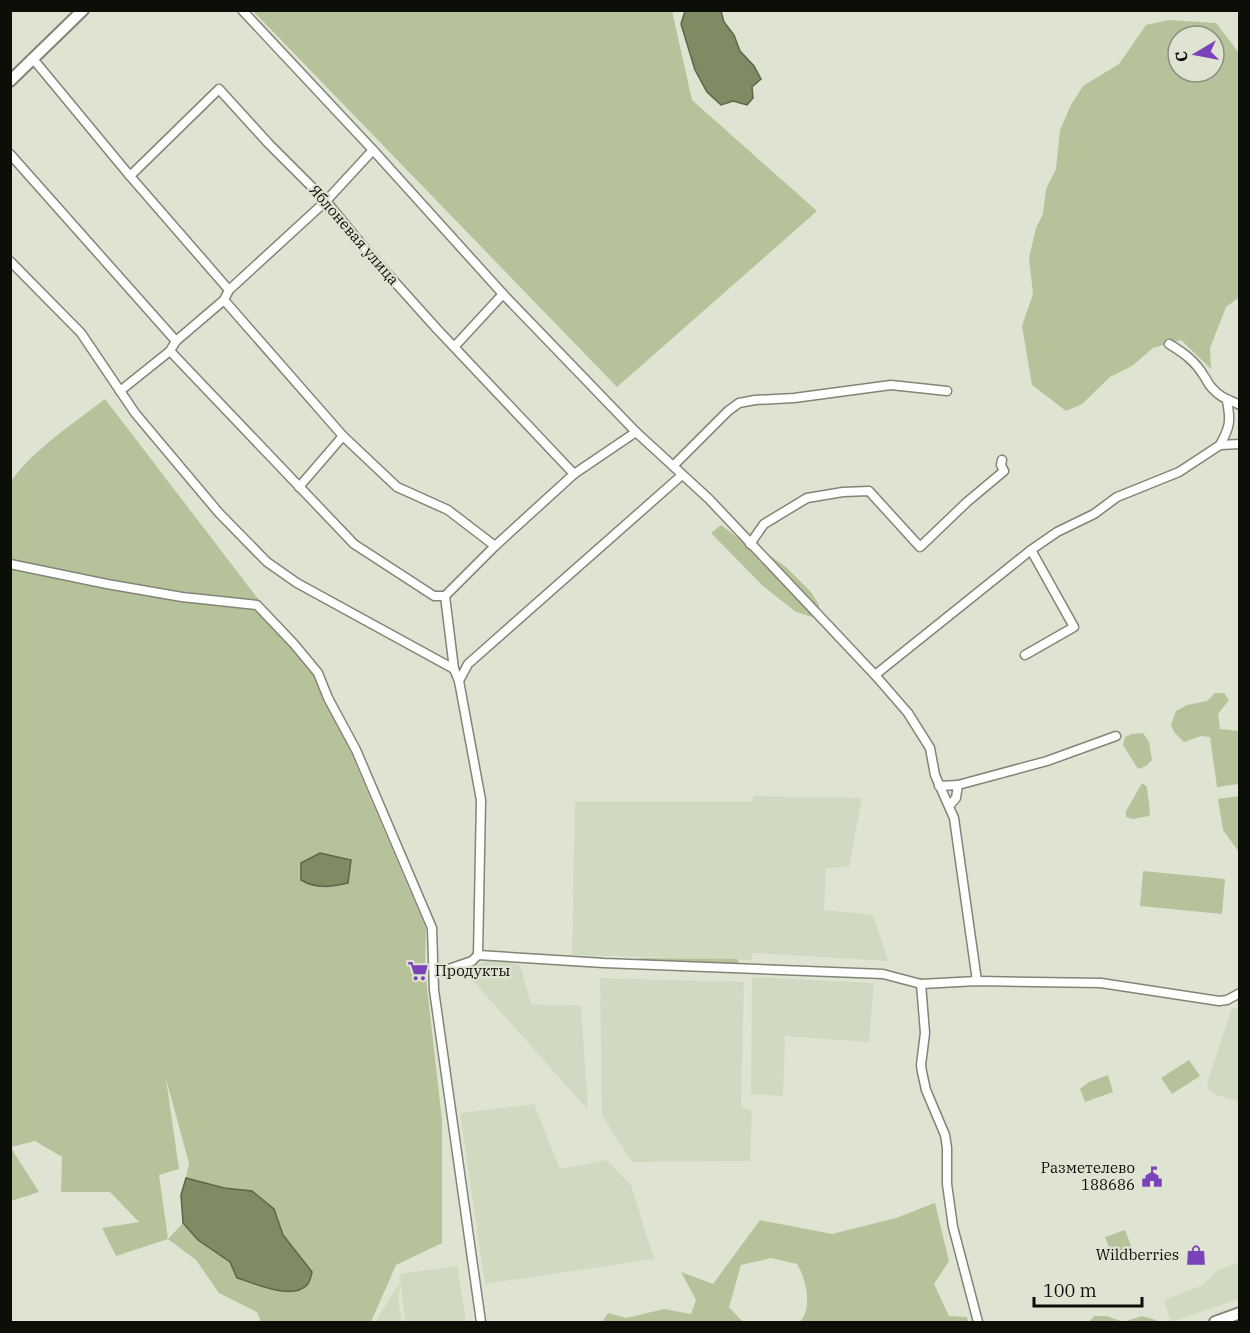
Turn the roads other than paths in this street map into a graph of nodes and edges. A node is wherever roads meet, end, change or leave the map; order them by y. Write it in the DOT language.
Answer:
graph roads {
  1 [pos="83,10"];
  2 [pos="242,10"];
  3 [pos="34,60"];
  4 [pos="10,81"];
  5 [pos="373,150"];
  6 [pos="10,154"];
  7 [pos="130,176"];
  8 [pos="326,201"];
  9 [pos="10,261"];
  10 [pos="229,290"];
  11 [pos="503,294"];
  12 [pos="224,300"];
  13 [pos="176,341"];
  14 [pos="1169,344"];
  15 [pos="455,346"];
  16 [pos="170,351"];
  17 [pos="120,391"];
  18 [pos="947,391"];
  19 [pos="1227,401"];
  20 [pos="1239,405"];
  21 [pos="636,432"];
  22 [pos="343,436"];
  23 [pos="1239,444"];
  24 [pos="1220,445"];
  25 [pos="1002,460"];
  26 [pos="673,466"];
  27 [pos="574,474"];
  28 [pos="682,475"];
  29 [pos="299,487"];
  30 [pos="750,544"];
  31 [pos="495,546"];
  32 [pos="1031,550"];
  33 [pos="10,564"];
  34 [pos="445,596"];
  35 [pos="1025,655"];
  36 [pos="454,669"];
  37 [pos="875,675"];
  38 [pos="459,681"];
  39 [pos="1116,736"];
  40 [pos="958,785"];
  41 [pos="939,786"];
  42 [pos="949,806"];
  43 [pos="478,955"];
  44 [pos="434,974"];
  45 [pos="978,981"];
  46 [pos="921,984"];
  47 [pos="1239,993"];
  48 [pos="1239,1313"];
  49 [pos="481,1323"];
  50 [pos="978,1323"];
  51 [pos="1215,1323"];
  1 -- 3 [label="street"];
  2 -- 5 [label="street"];
  3 -- 4 [label="street"];
  3 -- 7 [label="street"];
  5 -- 8 [label="street"];
  5 -- 11 [label="street"];
  6 -- 13 [label="street"];
  7 -- 8 [label="street, Яблоневая улица"];
  7 -- 10 [label="street"];
  8 -- 10 [label="street"];
  8 -- 15 [label="street, Яблоневая улица"];
  9 -- 17 [label="street"];
  10 -- 12 [label="street"];
  11 -- 15 [label="street"];
  11 -- 21 [label="street"];
  12 -- 13 [label="street"];
  12 -- 22 [label="street"];
  13 -- 16 [label="street"];
  14 -- 19 [label="street"];
  15 -- 27 [label="street, Яблоневая улица"];
  16 -- 17 [label="street"];
  16 -- 29 [label="street"];
  17 -- 36 [label="street"];
  18 -- 26 [label="street"];
  19 -- 20 [label="street"];
  19 -- 24 [label="street"];
  21 -- 26 [label="street"];
  21 -- 27 [label="street"];
  22 -- 29 [label="street"];
  22 -- 31 [label="street"];
  23 -- 24 [label="street"];
  24 -- 32 [label="street"];
  25 -- 30 [label="street"];
  26 -- 28 [label="street"];
  27 -- 31 [label="street"];
  28 -- 30 [label="street"];
  28 -- 38 [label="street"];
  29 -- 34 [label="street"];
  30 -- 37 [label="street"];
  31 -- 34 [label="street"];
  32 -- 35 [label="street"];
  32 -- 37 [label="street"];
  33 -- 44 [label="street"];
  34 -- 36 [label="street"];
  36 -- 38 [label="street"];
  37 -- 41 [label="street"];
  38 -- 43 [label="street"];
  39 -- 40 [label="street"];
  40 -- 41 [label="street"];
  40 -- 42 [label="street"];
  41 -- 42 [label="street"];
  42 -- 45 [label="street"];
  43 -- 44 [label="street"];
  43 -- 46 [label="street"];
  44 -- 49 [label="street"];
  45 -- 46 [label="street"];
  45 -- 47 [label="street"];
  46 -- 50 [label="street"];
  48 -- 51 [label="street"];
}
